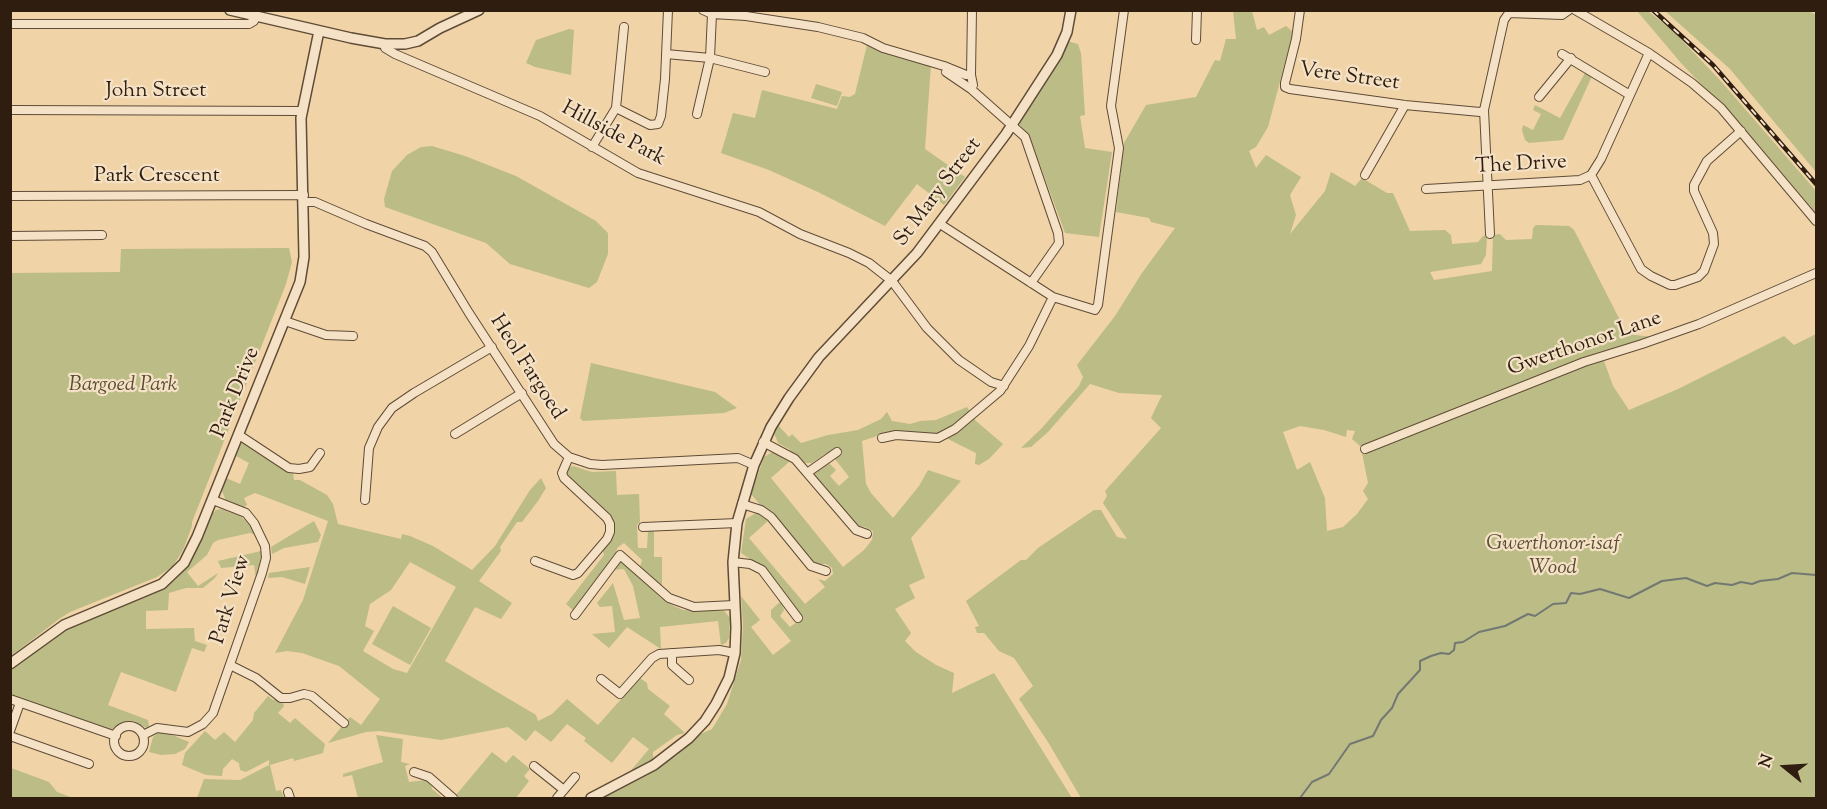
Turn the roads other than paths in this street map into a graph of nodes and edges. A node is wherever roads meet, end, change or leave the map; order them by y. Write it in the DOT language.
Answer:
graph roads {
  1 [pos="230,10"];
  2 [pos="479,10"];
  3 [pos="668,10"];
  4 [pos="703,10"];
  5 [pos="972,10"];
  6 [pos="1071,10"];
  7 [pos="1124,10"];
  8 [pos="1197,10"];
  9 [pos="1300,10"];
  10 [pos="1569,10"];
  11 [pos="1575,10"];
  12 [pos="712,14"];
  13 [pos="255,18"];
  14 [pos="10,24"];
  15 [pos="624,27"];
  16 [pos="319,31"];
  17 [pos="1196,40"];
  18 [pos="385,44"];
  19 [pos="1649,53"];
  20 [pos="666,54"];
  21 [pos="1562,54"];
  22 [pos="710,58"];
  23 [pos="1571,58"];
  24 [pos="944,70"];
  25 [pos="765,72"];
  26 [pos="971,75"];
  27 [pos="973,85"];
  28 [pos="1630,95"];
  29 [pos="1539,97"];
  30 [pos="1405,105"];
  31 [pos="616,108"];
  32 [pos="10,110"];
  33 [pos="1484,110"];
  34 [pos="302,111"];
  35 [pos="697,114"];
  36 [pos="1012,124"];
  37 [pos="1741,131"];
  38 [pos="592,147"];
  39 [pos="1365,175"];
  40 [pos="1591,175"];
  41 [pos="1489,185"];
  42 [pos="1426,189"];
  43 [pos="10,196"];
  44 [pos="304,199"];
  45 [pos="1816,221"];
  46 [pos="940,224"];
  47 [pos="1491,234"];
  48 [pos="102,235"];
  49 [pos="10,236"];
  50 [pos="1816,273"];
  51 [pos="892,281"];
  52 [pos="1031,283"];
  53 [pos="1053,297"];
  54 [pos="285,321"];
  55 [pos="353,336"];
  56 [pos="492,347"];
  57 [pos="1004,386"];
  58 [pos="522,393"];
  59 [pos="455,434"];
  60 [pos="239,435"];
  61 [pos="882,438"];
  62 [pos="764,442"];
  63 [pos="1365,448"];
  64 [pos="837,452"];
  65 [pos="321,453"];
  66 [pos="569,457"];
  67 [pos="754,465"];
  68 [pos="807,473"];
  69 [pos="213,500"];
  70 [pos="365,500"];
  71 [pos="742,504"];
  72 [pos="737,523"];
  73 [pos="643,527"];
  74 [pos="867,534"];
  75 [pos="535,561"];
  76 [pos="733,562"];
  77 [pos="826,571"];
  78 [pos="734,605"];
  79 [pos="575,615"];
  80 [pos="798,618"];
  81 [pos="672,653"];
  82 [pos="735,653"];
  83 [pos="10,664"];
  84 [pos="230,665"];
  85 [pos="602,679"];
  86 [pos="689,680"];
  87 [pos="10,699"];
  88 [pos="20,703"];
  89 [pos="344,723"];
  90 [pos="10,731"];
  91 [pos="143,735"];
  92 [pos="10,736"];
  93 [pos="116,736"];
  94 [pos="89,764"];
  95 [pos="534,766"];
  96 [pos="414,772"];
  97 [pos="575,777"];
  98 [pos="564,790"];
  99 [pos="453,798"];
  100 [pos="557,798"];
  101 [pos="591,798"];
  1 -- 13 [label="street, Hillside Park"];
  2 -- 18 [label="street"];
  3 -- 20 [label="street"];
  4 -- 12 [label="street"];
  5 -- 26 [label="street"];
  6 -- 36 [label="street, St Mary Street"];
  7 -- 53 [label="street"];
  8 -- 17 [label="street"];
  9 -- 30 [label="street, Vere Street"];
  10 -- 33 [label="street"];
  11 -- 19 [label="street"];
  12 -- 22 [label="street"];
  12 -- 26 [label="street"];
  13 -- 14 [label="street"];
  13 -- 16 [label="street, Hillside Park"];
  15 -- 31 [label="street"];
  16 -- 18 [label="street, Hillside Park"];
  16 -- 34 [label="street, Park Drive"];
  18 -- 38 [label="street, Hillside Park"];
  19 -- 28 [label="street, The Drive"];
  19 -- 37 [label="street"];
  20 -- 22 [label="street"];
  20 -- 31 [label="street"];
  21 -- 23 [label="street"];
  22 -- 25 [label="street"];
  22 -- 35 [label="street"];
  23 -- 28 [label="street"];
  23 -- 29 [label="street"];
  24 -- 36 [label="street"];
  26 -- 27 [label="street"];
  28 -- 40 [label="street, The Drive"];
  30 -- 33 [label="street, Vere Street"];
  30 -- 39 [label="street"];
  31 -- 38 [label="street"];
  32 -- 34 [label="street, John Street"];
  33 -- 41 [label="street"];
  34 -- 44 [label="street, Park Drive"];
  36 -- 46 [label="street, St Mary Street"];
  36 -- 52 [label="street"];
  37 -- 40 [label="street"];
  37 -- 45 [label="street"];
  38 -- 51 [label="street, Hillside Park"];
  40 -- 41 [label="street, The Drive"];
  41 -- 42 [label="street, The Drive"];
  41 -- 47 [label="street"];
  43 -- 44 [label="street, Park Crescent"];
  44 -- 54 [label="street, Park Drive"];
  44 -- 56 [label="street, Heol Fargoed"];
  46 -- 51 [label="street, St Mary Street"];
  46 -- 52 [label="street"];
  48 -- 49 [label="street"];
  50 -- 63 [label="street, Gwerthonor Lane"];
  51 -- 57 [label="street, Hillside Park"];
  51 -- 62 [label="street, St Mary Street"];
  52 -- 53 [label="street"];
  53 -- 57 [label="street"];
  54 -- 55 [label="street"];
  54 -- 60 [label="street, Park Drive"];
  56 -- 58 [label="street, Heol Fargoed"];
  56 -- 70 [label="street"];
  57 -- 61 [label="street"];
  58 -- 59 [label="street"];
  58 -- 66 [label="street, Heol Fargoed"];
  60 -- 65 [label="street"];
  60 -- 69 [label="street, Park Drive"];
  62 -- 67 [label="street, St Mary Street"];
  62 -- 68 [label="street"];
  64 -- 68 [label="street"];
  66 -- 67 [label="street"];
  66 -- 75 [label="street"];
  67 -- 71 [label="street, St Mary Street"];
  68 -- 74 [label="street"];
  69 -- 83 [label="street, Park Drive"];
  69 -- 84 [label="street, Park View"];
  71 -- 72 [label="street, St Mary Street"];
  71 -- 77 [label="street"];
  72 -- 73 [label="street"];
  72 -- 76 [label="street, St Mary Street"];
  76 -- 78 [label="street, St Mary Street"];
  76 -- 80 [label="street"];
  78 -- 79 [label="street"];
  78 -- 82 [label="street, St Mary Street"];
  81 -- 82 [label="street"];
  81 -- 85 [label="street"];
  81 -- 86 [label="street"];
  82 -- 101 [label="street, St Mary Street"];
  84 -- 89 [label="street, Park View"];
  84 -- 91 [label="street, Park View"];
  87 -- 88 [label="street"];
  88 -- 90 [label="street"];
  88 -- 93 [label="street"];
  91 -- 93 [label="street"];
  91 -- 93 [label="street"];
  92 -- 94 [label="street"];
  95 -- 98 [label="street"];
  96 -- 99 [label="street"];
  97 -- 98 [label="street"];
  98 -- 100 [label="street"];
}
